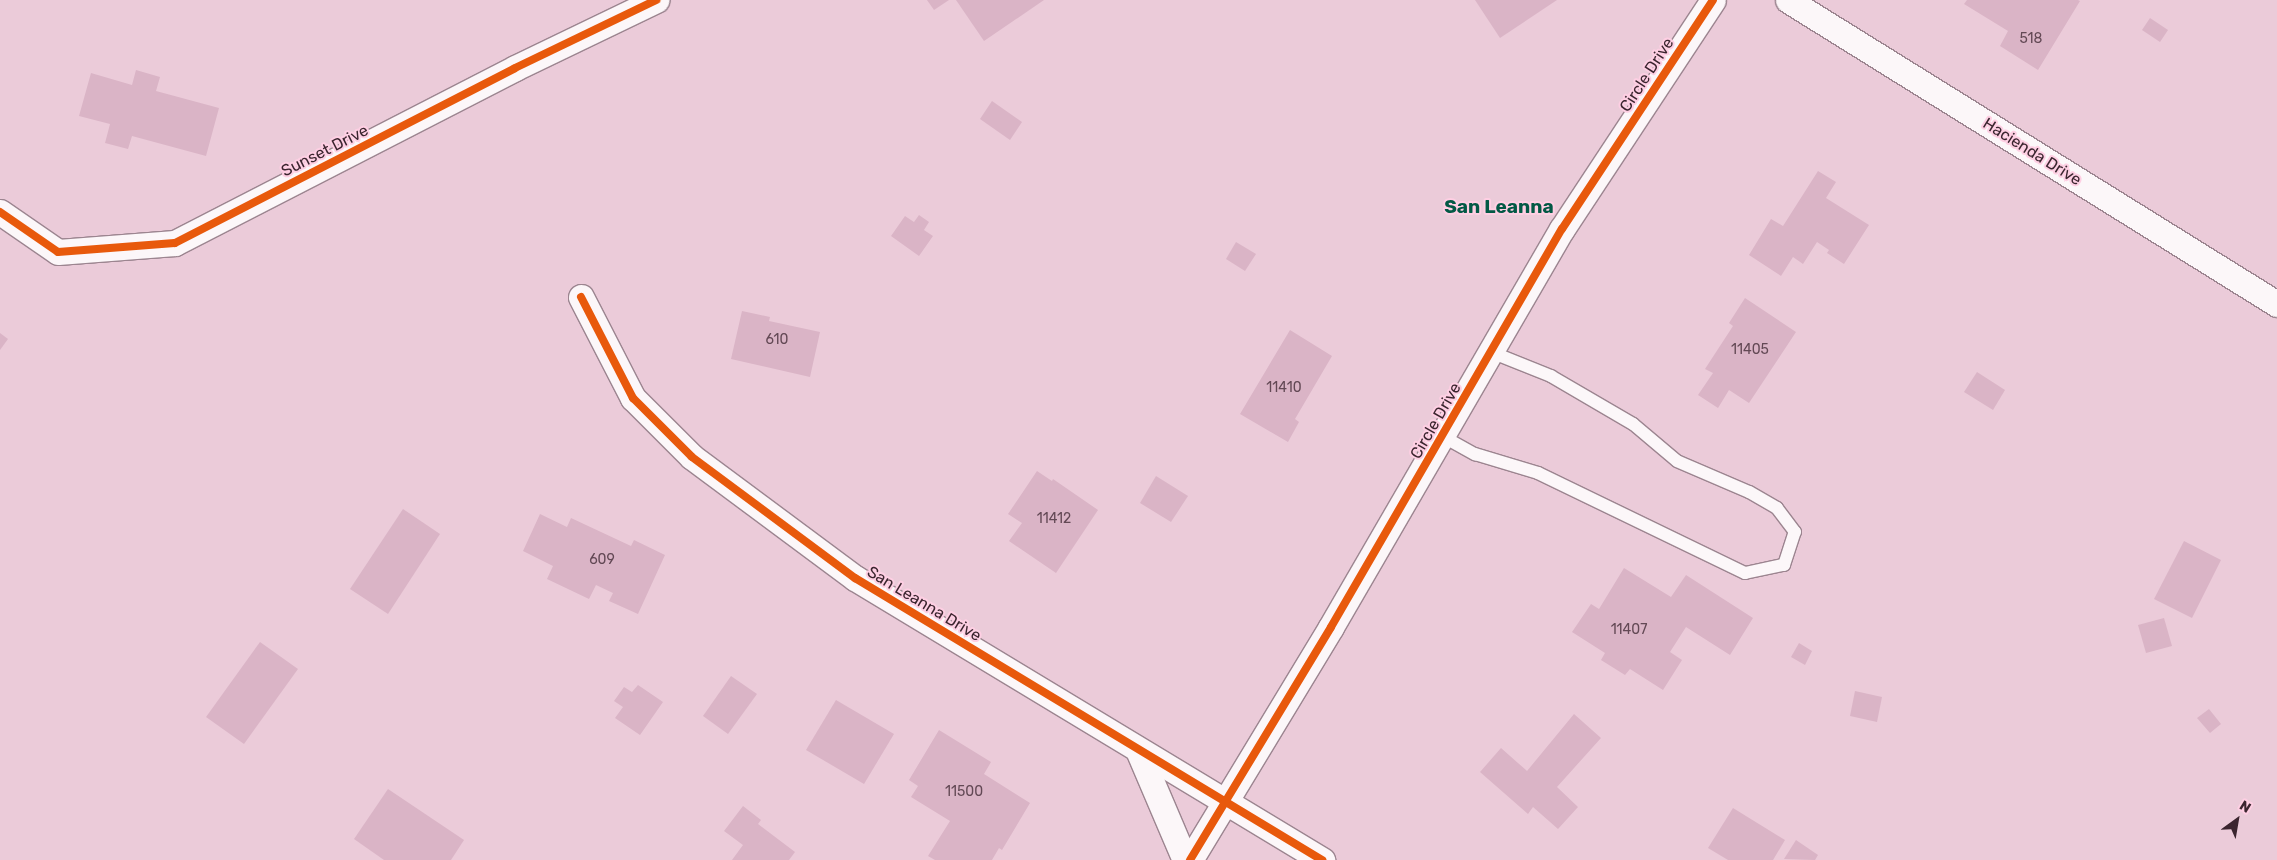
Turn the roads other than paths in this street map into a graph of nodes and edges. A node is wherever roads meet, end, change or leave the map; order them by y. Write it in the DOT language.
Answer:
graph roads {
  1 [pos="656,0"];
  2 [pos="1713,0"];
  3 [pos="1788,0"];
  4 [pos="0,212"];
  5 [pos="581,297"];
  6 [pos="2277,304"];
  7 [pos="1491,352"];
  8 [pos="1442,436"];
  9 [pos="1138,750"];
  10 [pos="1225,803"];
  11 [pos="1185,860"];
  12 [pos="1190,860"];
  13 [pos="1322,860"];
  1 -- 4 [label="street, Sunset Drive"];
  2 -- 7 [label="street, Circle Drive"];
  3 -- 6 [label="street, Hacienda Drive"];
  5 -- 9 [label="street, San Leanna Drive"];
  7 -- 8 [label="street, Circle Drive"];
  7 -- 8 [label="lane"];
  8 -- 10 [label="street, Circle Drive"];
  9 -- 10 [label="street, San Leanna Drive"];
  9 -- 11 [label="street"];
  10 -- 12 [label="street, Circle Drive"];
  10 -- 13 [label="street, San Leanna Drive"];
}
